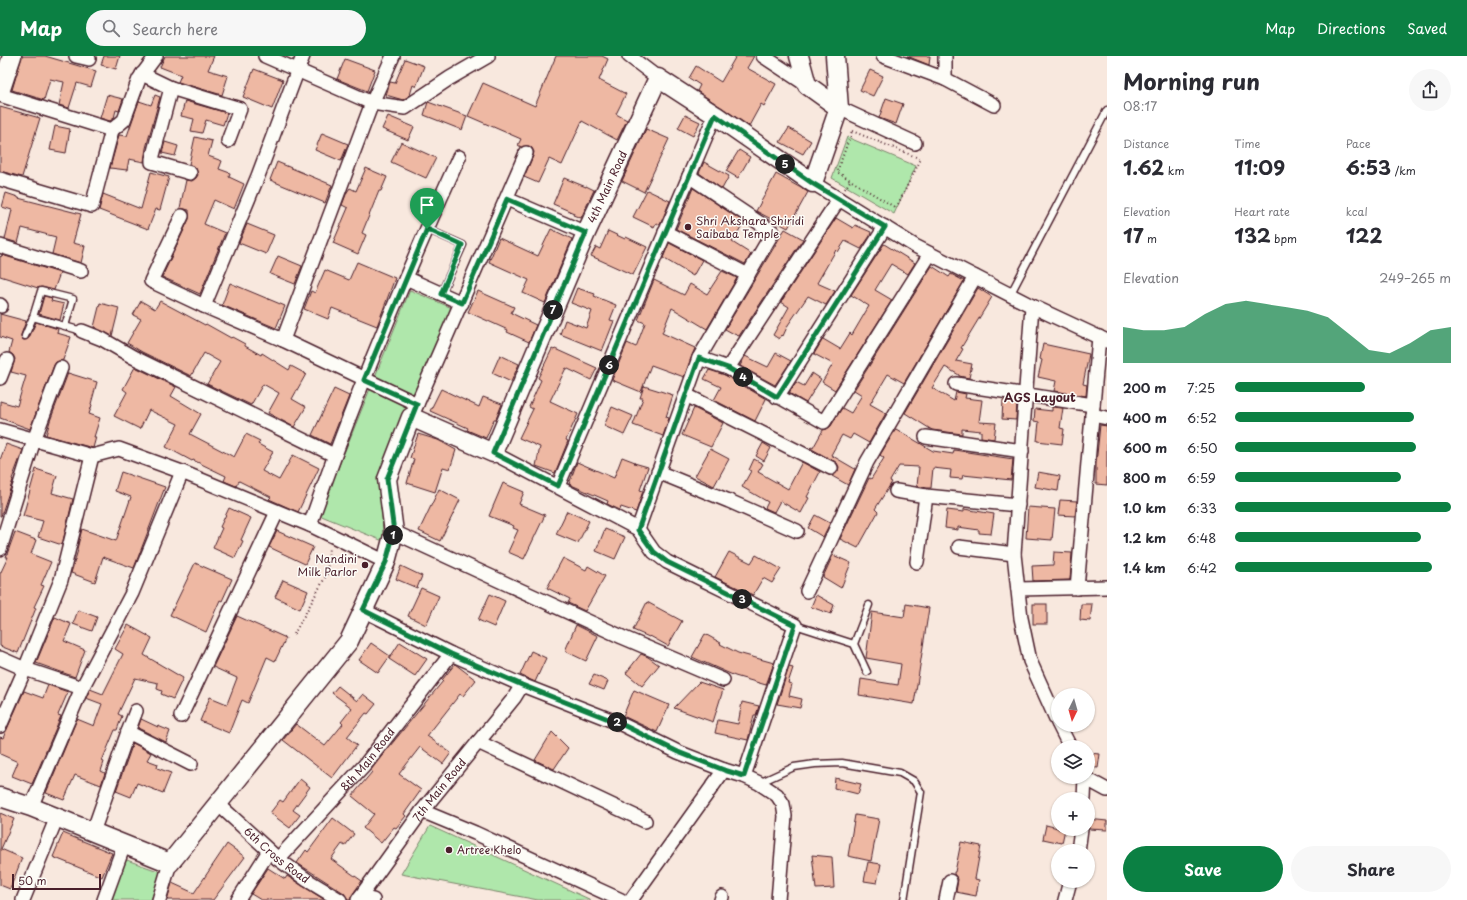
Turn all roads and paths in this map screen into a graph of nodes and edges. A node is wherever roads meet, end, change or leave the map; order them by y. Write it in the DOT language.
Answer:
graph roads {
  1 [pos="12,56"];
  2 [pos="76,56"];
  3 [pos="156,56"];
  4 [pos="265,56"];
  5 [pos="303,56"];
  6 [pos="393,56"];
  7 [pos="488,56"];
  8 [pos="629,56"];
  9 [pos="763,56"];
  10 [pos="799,56"];
  11 [pos="835,56"];
  12 [pos="883,56"];
  13 [pos="945,56"];
  14 [pos="89,59"];
  15 [pos="297,69"];
  16 [pos="142,74"];
  17 [pos="658,78"];
  18 [pos="945,79"];
  19 [pos="807,85"];
  20 [pos="171,88"];
  21 [pos="0,94"];
  22 [pos="372,103"];
  23 [pos="994,105"];
  24 [pos="839,108"];
  25 [pos="1107,110"];
  26 [pos="715,115"];
  27 [pos="112,130"];
  28 [pos="228,141"];
  29 [pos="915,143"];
  30 [pos="526,153"];
  31 [pos="459,157"];
  32 [pos="190,172"];
  33 [pos="689,176"];
  34 [pos="0,178"];
  35 [pos="850,181"];
  36 [pos="812,183"];
  37 [pos="507,199"];
  38 [pos="839,199"];
  39 [pos="182,216"];
  40 [pos="885,227"];
  41 [pos="427,229"];
  42 [pos="665,232"];
  43 [pos="586,233"];
  44 [pos="0,246"];
  45 [pos="930,254"];
  46 [pos="81,271"];
  47 [pos="748,275"];
  48 [pos="975,277"];
  49 [pos="406,278"];
  50 [pos="441,294"];
  51 [pos="1010,294"];
  52 [pos="462,303"];
  53 [pos="204,306"];
  54 [pos="1032,306"];
  55 [pos="33,317"];
  56 [pos="66,326"];
  57 [pos="82,331"];
  58 [pos="25,336"];
  59 [pos="1103,339"];
  60 [pos="283,340"];
  61 [pos="699,358"];
  62 [pos="7,360"];
  63 [pos="61,368"];
  64 [pos="728,368"];
  65 [pos="0,378"];
  66 [pos="364,380"];
  67 [pos="956,384"];
  68 [pos="686,395"];
  69 [pos="1026,396"];
  70 [pos="777,397"];
  71 [pos="414,410"];
  72 [pos="1093,410"];
  73 [pos="1107,418"];
  74 [pos="0,430"];
  75 [pos="926,437"];
  76 [pos="34,440"];
  77 [pos="1022,451"];
  78 [pos="493,453"];
  79 [pos="334,455"];
  80 [pos="92,456"];
  81 [pos="831,468"];
  82 [pos="182,472"];
  83 [pos="658,472"];
  84 [pos="558,486"];
  85 [pos="896,491"];
  86 [pos="926,496"];
  87 [pos="1018,505"];
  88 [pos="277,512"];
  89 [pos="310,525"];
  90 [pos="638,530"];
  91 [pos="796,531"];
  92 [pos="394,532"];
  93 [pos="330,535"];
  94 [pos="959,547"];
  95 [pos="0,549"];
  96 [pos="1014,554"];
  97 [pos="386,562"];
  98 [pos="917,562"];
  99 [pos="1107,587"];
  100 [pos="1077,588"];
  101 [pos="1018,589"];
  102 [pos="807,590"];
  103 [pos="869,605"];
  104 [pos="363,610"];
  105 [pos="795,625"];
  106 [pos="294,634"];
  107 [pos="854,644"];
  108 [pos="451,654"];
  109 [pos="0,658"];
  110 [pos="25,669"];
  111 [pos="867,672"];
  112 [pos="723,680"];
  113 [pos="522,685"];
  114 [pos="82,688"];
  115 [pos="1051,707"];
  116 [pos="136,711"];
  117 [pos="181,716"];
  118 [pos="0,726"];
  119 [pos="128,732"];
  120 [pos="478,742"];
  121 [pos="192,764"];
  122 [pos="724,770"];
  123 [pos="744,776"];
  124 [pos="759,783"];
  125 [pos="1095,783"];
  126 [pos="1107,790"];
  127 [pos="0,797"];
  128 [pos="218,804"];
  129 [pos="31,807"];
  130 [pos="422,811"];
  131 [pos="57,817"];
  132 [pos="645,821"];
  133 [pos="93,832"];
  134 [pos="124,846"];
  135 [pos="273,855"];
  136 [pos="170,863"];
  137 [pos="950,881"];
  138 [pos="1069,888"];
  139 [pos="359,899"];
  140 [pos="23,900"];
  141 [pos="104,900"];
  142 [pos="158,900"];
  143 [pos="238,900"];
  144 [pos="340,900"];
  145 [pos="373,900"];
  146 [pos="622,900"];
  147 [pos="631,900"];
  148 [pos="778,900"];
  149 [pos="904,900"];
  150 [pos="946,900"];
  151 [pos="1066,900"];
  1 -- 21 [label="street"];
  2 -- 14 [label="street"];
  3 -- 16 [label="street"];
  4 -- 15 [label="street"];
  5 -- 15 [label="street"];
  6 -- 22 [label="street"];
  7 -- 22 [label="street"];
  8 -- 17 [label="street"];
  9 -- 19 [label="street"];
  10 -- 19 [label="street"];
  11 -- 24 [label="street"];
  12 -- 18 [label="street"];
  13 -- 18 [label="street"];
  15 -- 22 [label="street"];
  15 -- 53 [label="street"];
  16 -- 20 [label="street"];
  16 -- 27 [label="street"];
  17 -- 26 [label="street"];
  17 -- 43 [label="street, 4th Main Road"];
  18 -- 23 [label="street"];
  19 -- 24 [label="street"];
  20 -- 28 [label="street"];
  20 -- 32 [label="street"];
  21 -- 27 [label="street"];
  22 -- 60 [label="street"];
  24 -- 29 [label="street"];
  24 -- 36 [label="street"];
  25 -- 51 [label="lane"];
  26 -- 33 [label="street"];
  26 -- 36 [label="street"];
  27 -- 34 [label="street"];
  30 -- 37 [label="street"];
  31 -- 41 [label="street"];
  33 -- 42 [label="street"];
  33 -- 47 [label="street"];
  35 -- 35 [label="path"];
  36 -- 38 [label="street"];
  37 -- 43 [label="street"];
  37 -- 52 [label="street"];
  38 -- 40 [label="street"];
  38 -- 64 [label="street"];
  39 -- 53 [label="street"];
  40 -- 45 [label="street"];
  40 -- 70 [label="street"];
  41 -- 49 [label="street"];
  41 -- 50 [label="lane"];
  42 -- 47 [label="street"];
  42 -- 84 [label="street"];
  43 -- 78 [label="street, 4th Main Road"];
  44 -- 46 [label="street"];
  45 -- 48 [label="street"];
  45 -- 70 [label="street"];
  47 -- 61 [label="street"];
  48 -- 51 [label="street"];
  48 -- 102 [label="street"];
  49 -- 50 [label="street"];
  49 -- 66 [label="street"];
  50 -- 52 [label="street"];
  51 -- 54 [label="street"];
  52 -- 71 [label="street"];
  53 -- 60 [label="street"];
  54 -- 59 [label="street"];
  54 -- 69 [label="street"];
  55 -- 56 [label="lane"];
  55 -- 56 [label="lane"];
  55 -- 58 [label="lane"];
  56 -- 57 [label="lane"];
  57 -- 79 [label="street"];
  59 -- 72 [label="street"];
  60 -- 66 [label="street"];
  61 -- 64 [label="street"];
  61 -- 68 [label="street"];
  62 -- 65 [label="street"];
  63 -- 76 [label="street"];
  64 -- 70 [label="street"];
  66 -- 71 [label="street"];
  66 -- 79 [label="street"];
  67 -- 69 [label="street"];
  68 -- 81 [label="street"];
  68 -- 83 [label="street"];
  69 -- 72 [label="street"];
  69 -- 77 [label="street"];
  71 -- 78 [label="street"];
  71 -- 92 [label="street"];
  72 -- 73 [label="street"];
  72 -- 100 [label="street"];
  74 -- 76 [label="street"];
  75 -- 77 [label="street"];
  76 -- 80 [label="street"];
  76 -- 95 [label="street"];
  77 -- 87 [label="street"];
  78 -- 84 [label="street"];
  79 -- 89 [label="street"];
  80 -- 82 [label="street"];
  80 -- 110 [label="street"];
  82 -- 88 [label="street"];
  82 -- 114 [label="street"];
  83 -- 90 [label="street"];
  83 -- 91 [label="street"];
  84 -- 90 [label="street"];
  85 -- 86 [label="street"];
  86 -- 87 [label="street"];
  86 -- 98 [label="street"];
  87 -- 96 [label="street"];
  88 -- 89 [label="street"];
  88 -- 117 [label="street"];
  89 -- 93 [label="street"];
  90 -- 105 [label="street"];
  92 -- 97 [label="street"];
  92 -- 112 [label="street"];
  93 -- 97 [label="street"];
  93 -- 106 [label="path"];
  94 -- 96 [label="street"];
  96 -- 101 [label="street"];
  97 -- 104 [label="street"];
  99 -- 100 [label="street"];
  100 -- 101 [label="street"];
  101 -- 115 [label="street"];
  103 -- 107 [label="lane"];
  104 -- 108 [label="street"];
  104 -- 128 [label="street"];
  105 -- 107 [label="lane"];
  105 -- 123 [label="street"];
  107 -- 111 [label="lane"];
  108 -- 113 [label="street"];
  108 -- 135 [label="street, 8th Main Road"];
  109 -- 110 [label="street"];
  110 -- 114 [label="street"];
  110 -- 118 [label="street"];
  113 -- 120 [label="street, 7th Main Road"];
  113 -- 122 [label="street"];
  114 -- 129 [label="street"];
  116 -- 119 [label="street"];
  119 -- 121 [label="street"];
  119 -- 133 [label="street"];
  120 -- 130 [label="street, 7th Main Road"];
  120 -- 132 [label="street"];
  122 -- 123 [label="street"];
  122 -- 147 [label="street"];
  123 -- 124 [label="street"];
  124 -- 148 [label="street"];
  124 -- 149 [label="lane"];
  125 -- 126 [label="street"];
  127 -- 129 [label="street"];
  128 -- 135 [label="street, 6th Cross Road"];
  128 -- 136 [label="street"];
  129 -- 131 [label="street"];
  130 -- 139 [label="street, 7th Main Road"];
  130 -- 146 [label="street"];
  131 -- 133 [label="street"];
  131 -- 140 [label="street"];
  133 -- 134 [label="street"];
  134 -- 136 [label="street"];
  134 -- 141 [label="street"];
  135 -- 143 [label="street, 8th Main Road"];
  135 -- 144 [label="street, 6th Cross Road"];
  136 -- 142 [label="street"];
  137 -- 150 [label="street"];
  138 -- 151 [label="street"];
  139 -- 145 [label="street"];
}
